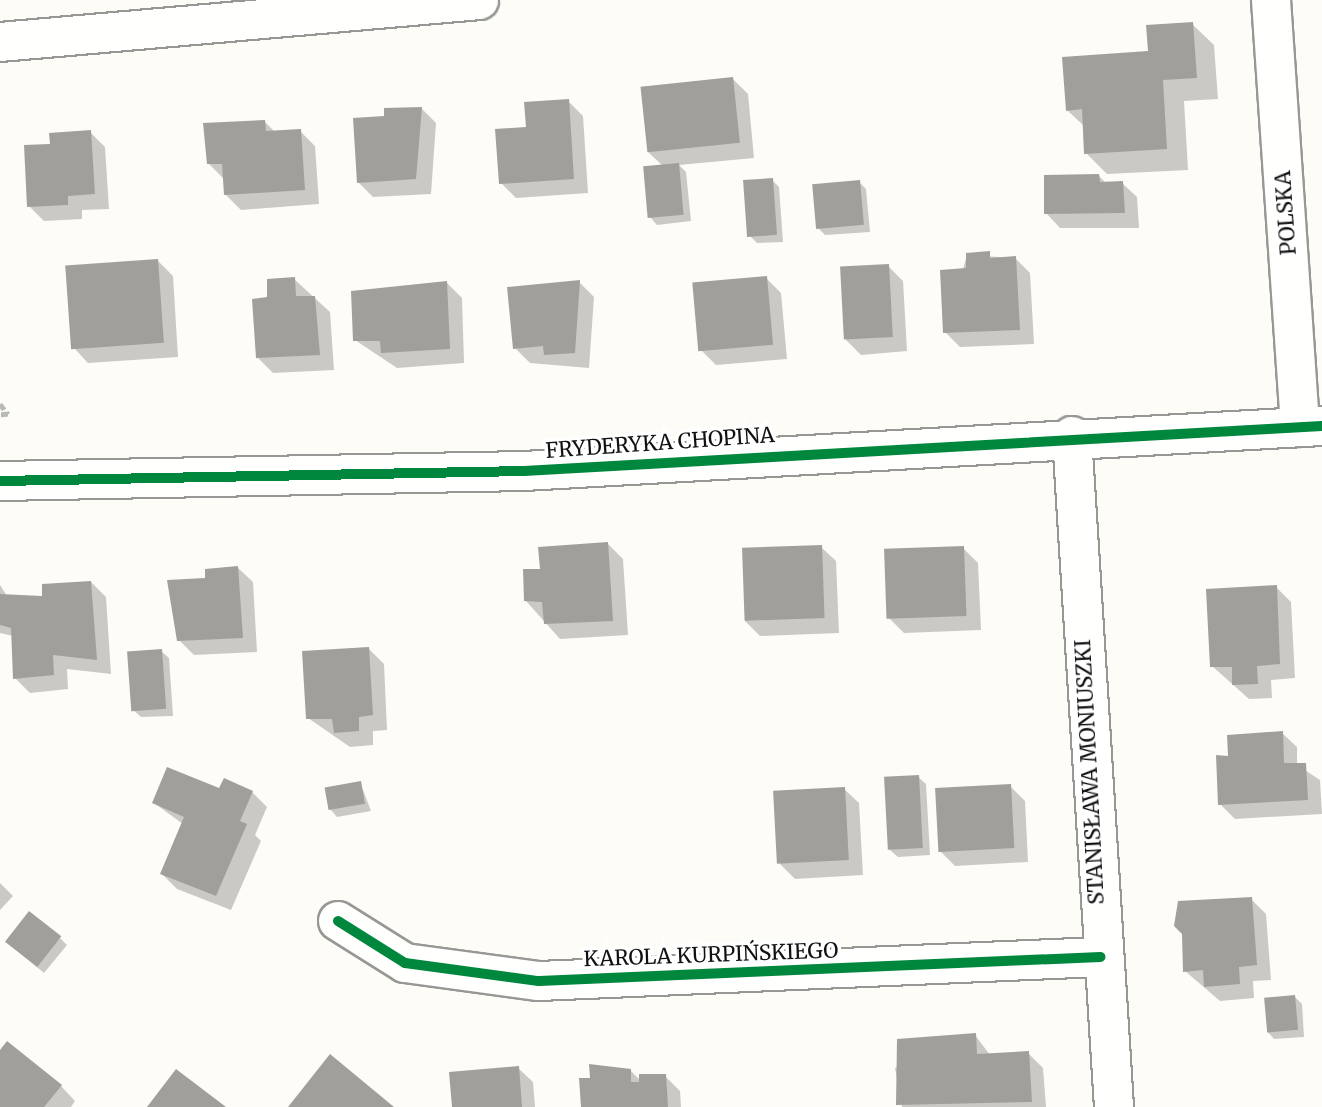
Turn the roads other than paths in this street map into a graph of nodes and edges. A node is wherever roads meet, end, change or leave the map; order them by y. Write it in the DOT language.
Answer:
graph roads {
  1 [pos="479,0"];
  2 [pos="1271,0"];
  3 [pos="0,42"];
  4 [pos="1311,426"];
  5 [pos="1072,436"];
  6 [pos="0,481"];
  7 [pos="338,920"];
  8 [pos="1100,957"];
  9 [pos="1114,1107"];
  1 -- 3 [label="street"];
  2 -- 4 [label="street, POLSKA"];
  4 -- 5 [label="street, FRYDERYKA CHOPINA"];
  5 -- 6 [label="street, FRYDERYKA CHOPINA"];
  5 -- 8 [label="street, STANISŁAWA MONIUSZKI"];
  7 -- 8 [label="street, KAROLA KURPIŃSKIEGO"];
  8 -- 9 [label="street, STANISŁAWA MONIUSZKI"];
}
